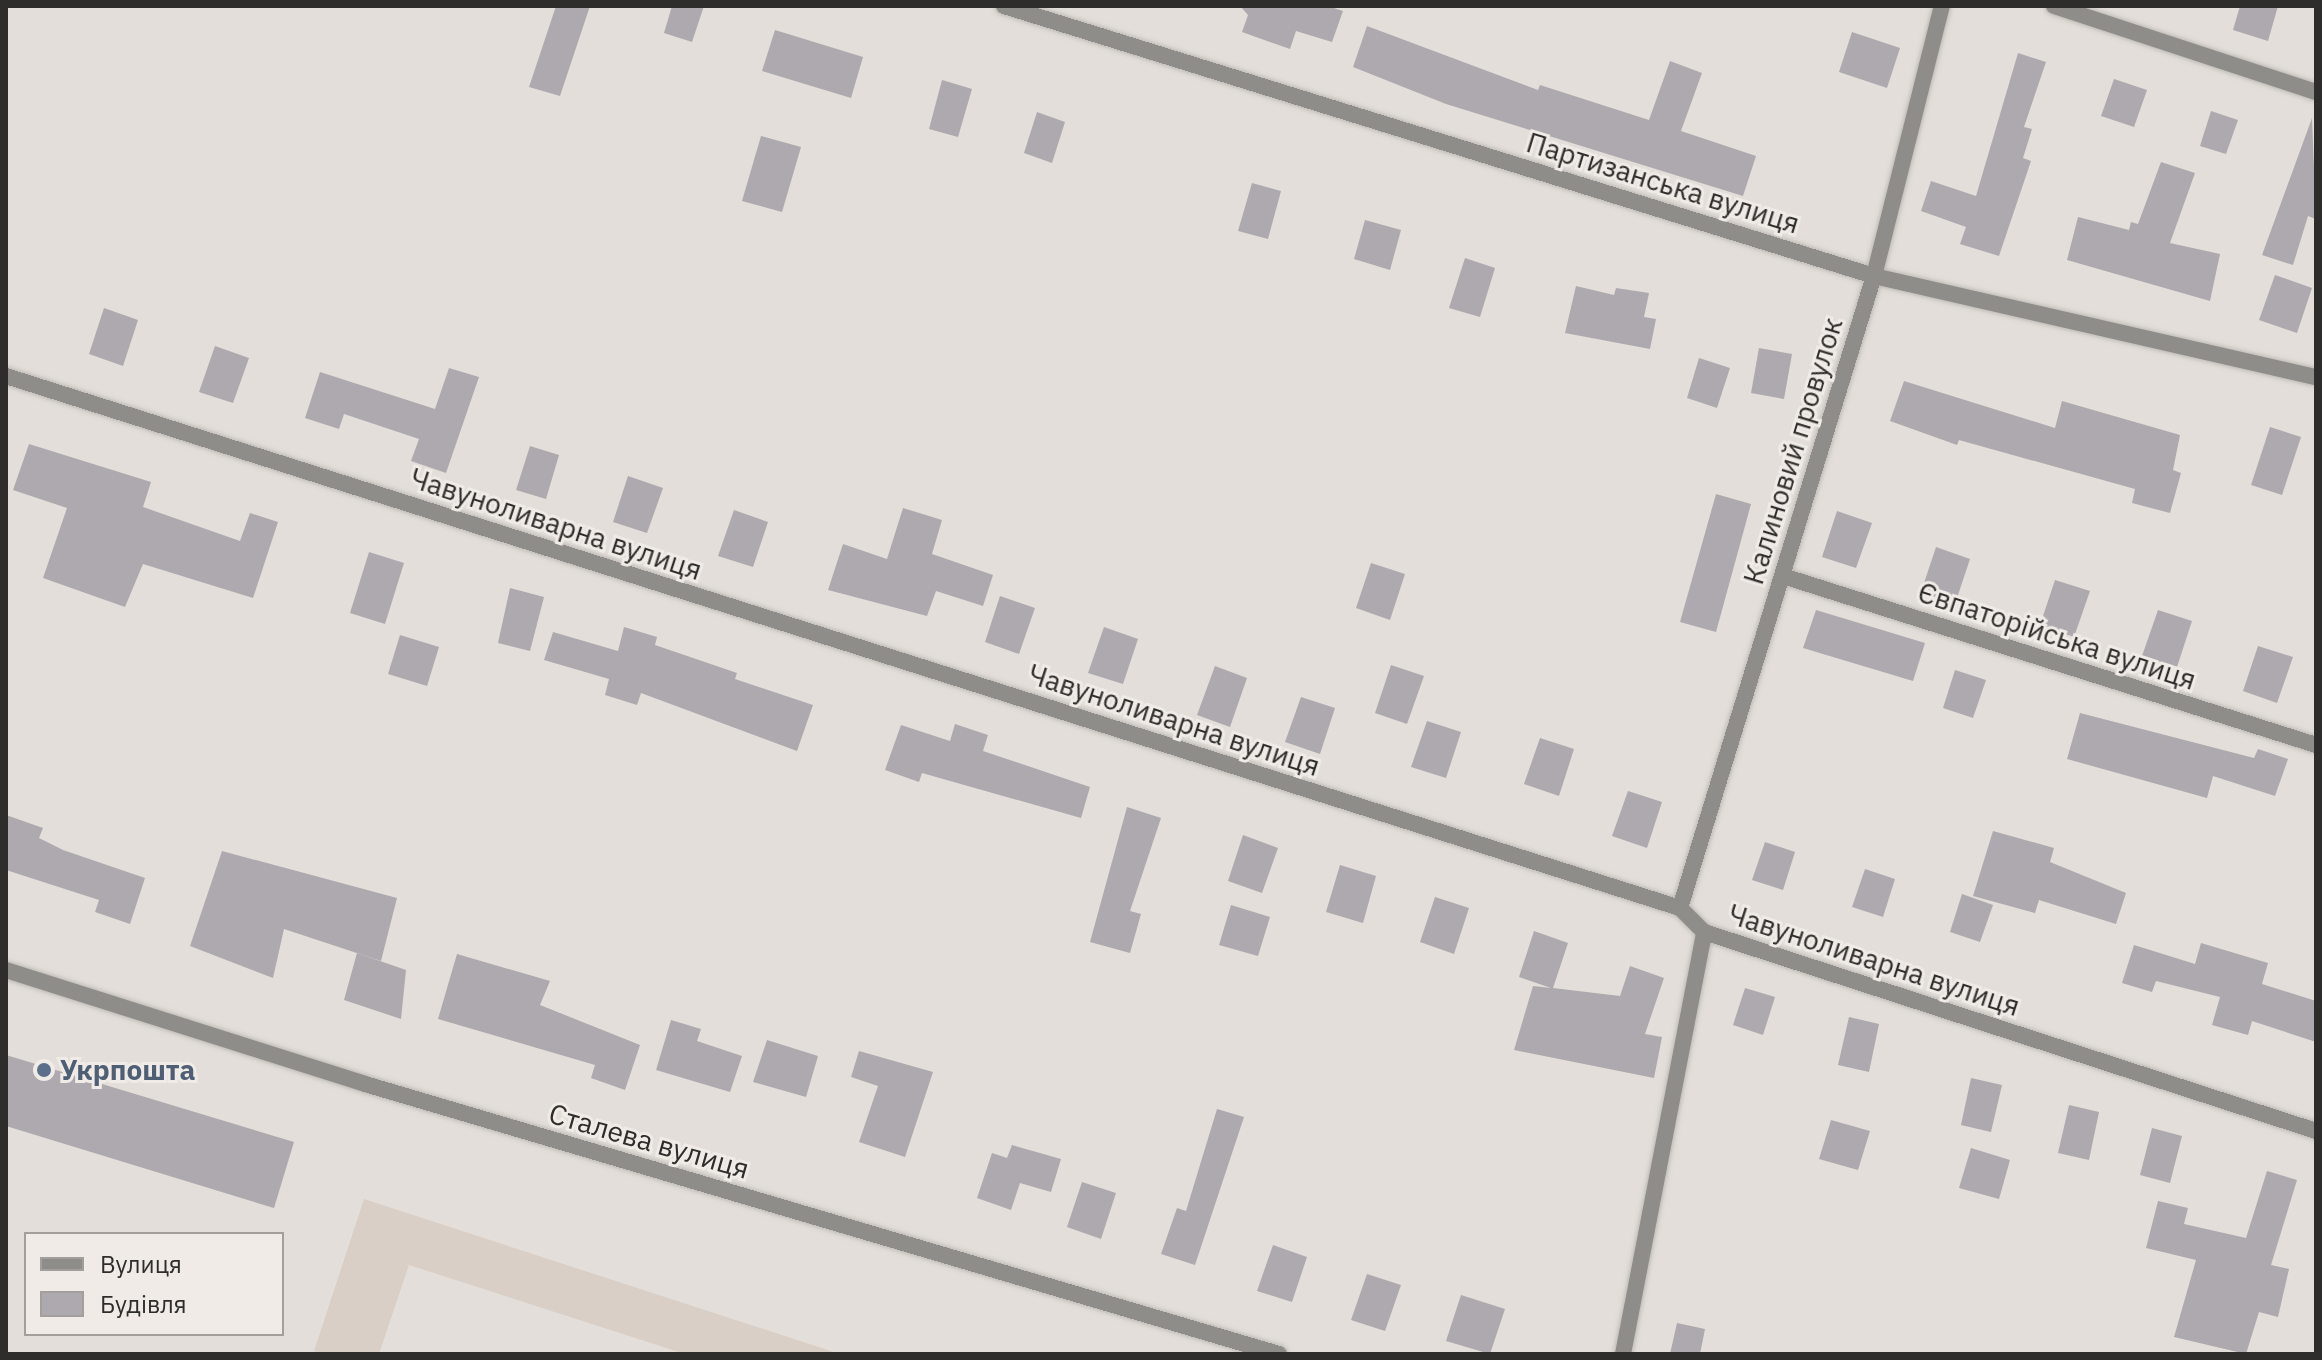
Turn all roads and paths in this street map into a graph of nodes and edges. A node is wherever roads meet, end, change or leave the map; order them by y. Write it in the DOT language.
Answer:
graph roads {
  1 [pos="1004,6"];
  2 [pos="1942,6"];
  3 [pos="2054,6"];
  4 [pos="2316,92"];
  5 [pos="1874,276"];
  6 [pos="6,376"];
  7 [pos="2316,377"];
  8 [pos="1783,576"];
  9 [pos="2316,745"];
  10 [pos="1680,908"];
  11 [pos="1704,932"];
  12 [pos="6,970"];
  13 [pos="2316,1131"];
  14 [pos="1279,1354"];
  15 [pos="1623,1354"];
  1 -- 5 [label="street, Партизанська вулиця"];
  2 -- 5 [label="street, Калиновий провулок"];
  3 -- 4 [label="street"];
  5 -- 7 [label="street, Партизанська вулиця"];
  5 -- 8 [label="street, Калиновий провулок"];
  6 -- 10 [label="street, Чавуноливарна вулиця"];
  8 -- 9 [label="street, Євпаторійська вулиця"];
  8 -- 10 [label="street, Калиновий провулок"];
  10 -- 11 [label="street, Чавуноливарна вулиця"];
  11 -- 13 [label="street, Чавуноливарна вулиця"];
  11 -- 15 [label="street"];
  12 -- 14 [label="street, Сталева вулиця"];
}
